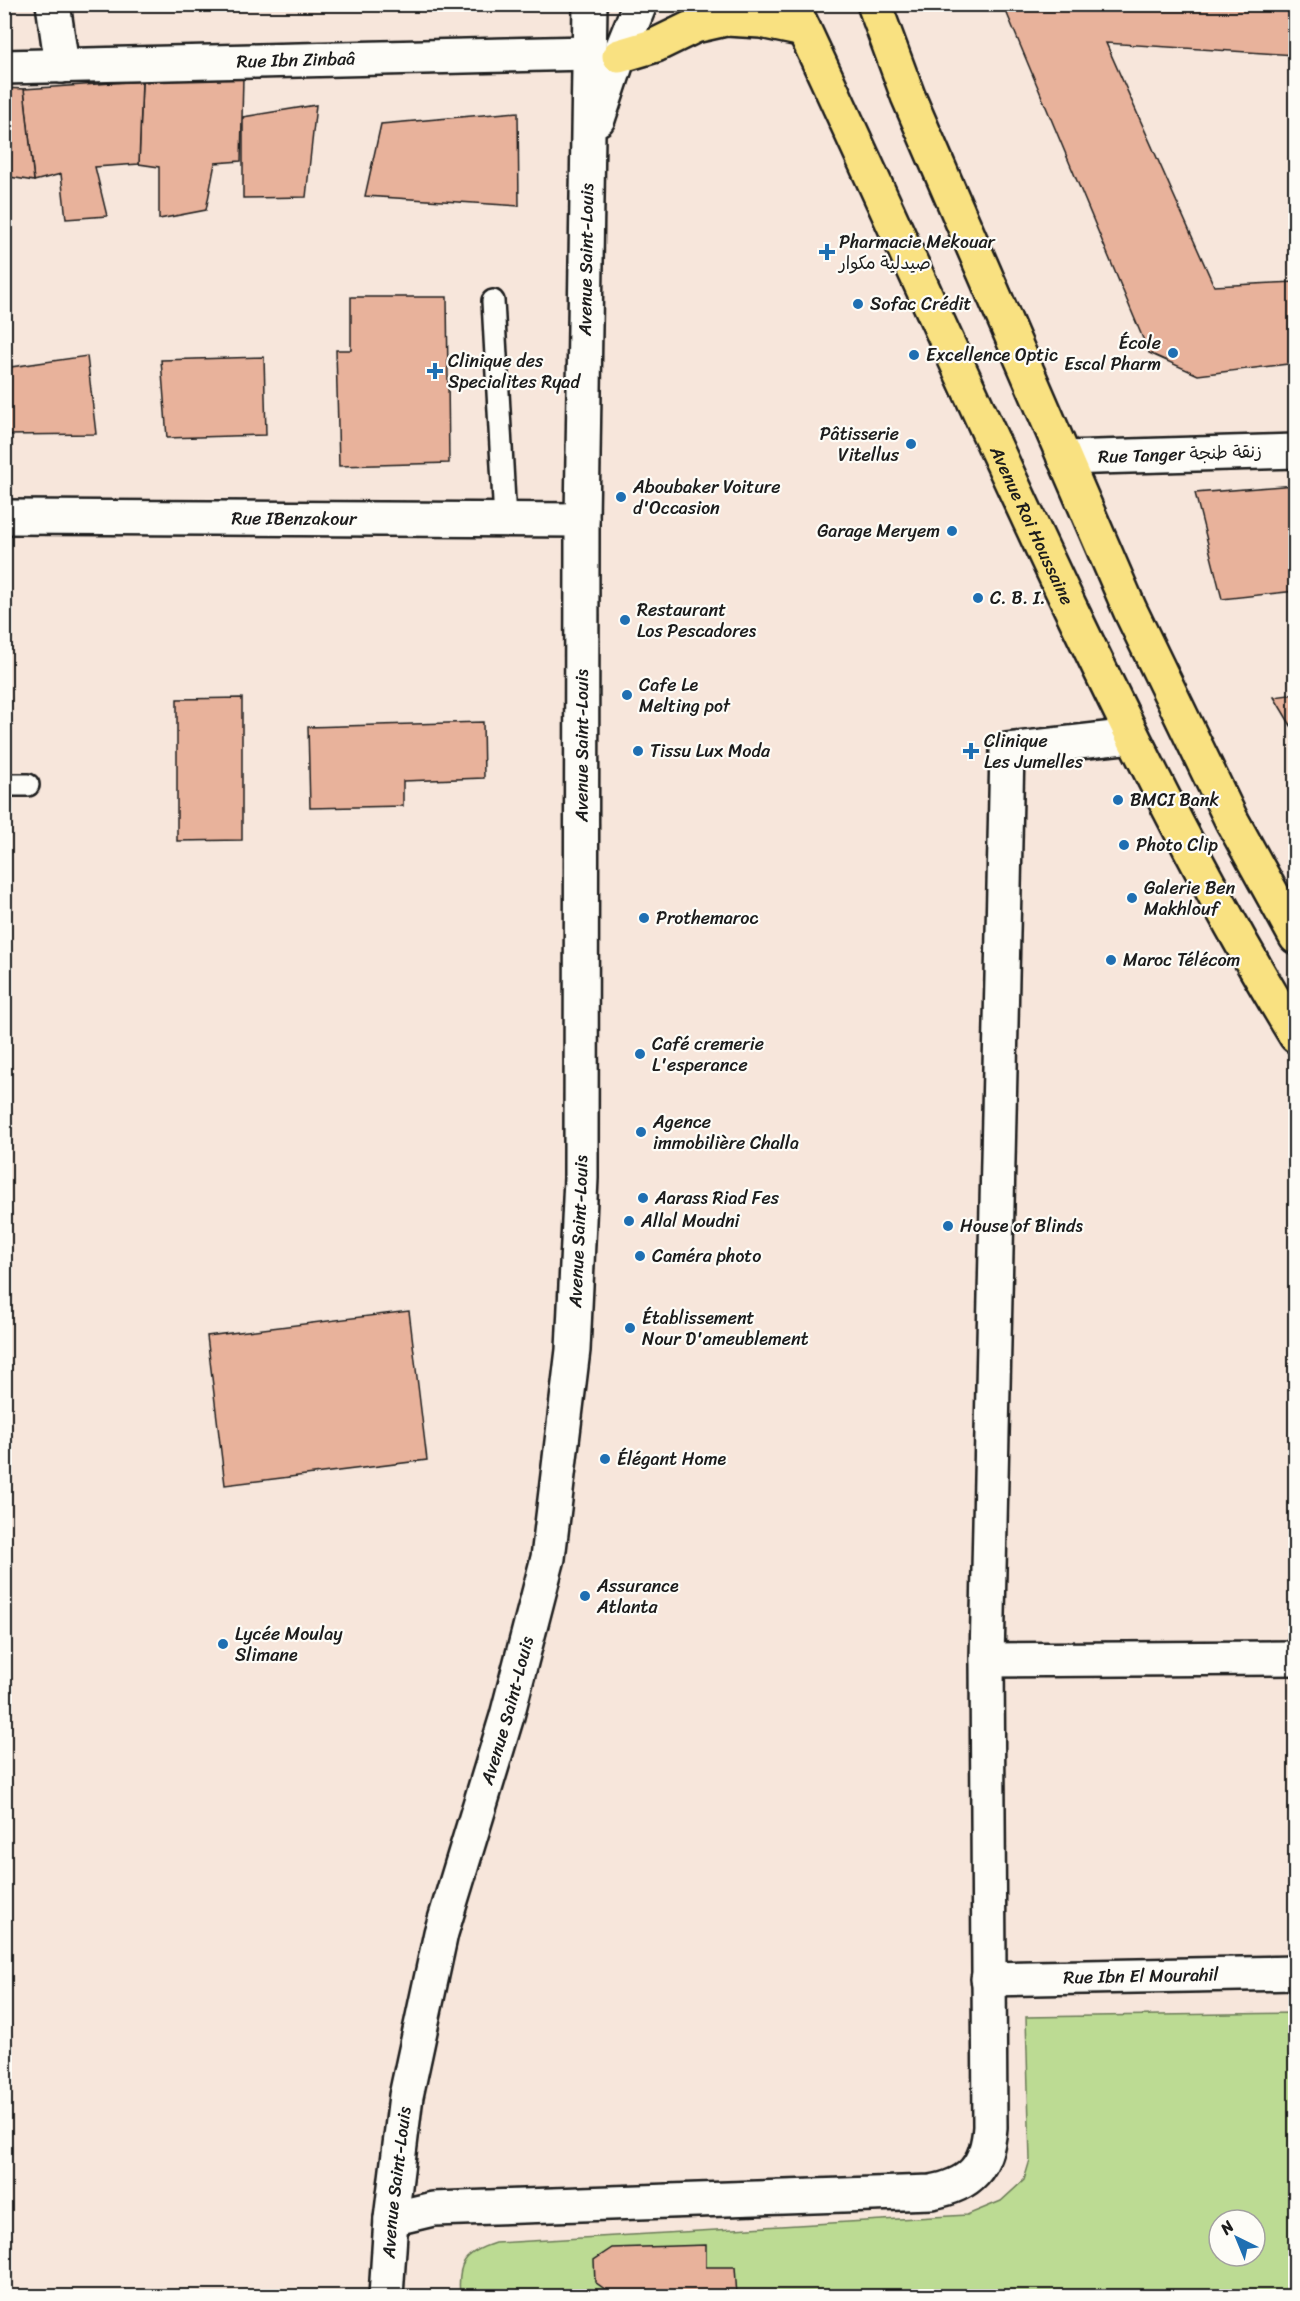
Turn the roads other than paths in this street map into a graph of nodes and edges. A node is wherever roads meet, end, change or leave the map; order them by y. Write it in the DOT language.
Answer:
graph roads {
  1 [pos="53,4"];
  2 [pos="590,4"];
  3 [pos="640,4"];
  4 [pos="874,4"];
  5 [pos="798,17"];
  6 [pos="604,55"];
  7 [pos="62,66"];
  8 [pos="4,67"];
  9 [pos="493,301"];
  10 [pos="1296,451"];
  11 [pos="1064,458"];
  12 [pos="4,517"];
  13 [pos="505,520"];
  14 [pos="582,520"];
  15 [pos="1132,736"];
  16 [pos="4,784"];
  17 [pos="28,785"];
  18 [pos="1296,937"];
  19 [pos="1296,1035"];
  20 [pos="1296,1658"];
  21 [pos="987,1660"];
  22 [pos="1296,1973"];
  23 [pos="988,1979"];
  24 [pos="391,2218"];
  25 [pos="386,2296"];
  1 -- 7 [label="street"];
  2 -- 6 [label="street, Avenue Saint-Louis"];
  3 -- 6 [label="street, Avenue Saint-Louis"];
  4 -- 11 [label="main road"];
  5 -- 6 [label="main road"];
  5 -- 15 [label="main road, Avenue Roi Houssaine"];
  6 -- 7 [label="street, Rue Ibn Zinbaâ"];
  6 -- 14 [label="street, Avenue Saint-Louis"];
  7 -- 8 [label="street, Rue Ibn Zinbaâ"];
  9 -- 13 [label="lane"];
  10 -- 11 [label="street, Rue Tanger زنقة طنجة"];
  11 -- 18 [label="main road"];
  12 -- 13 [label="street, Rue IBenzakour"];
  13 -- 14 [label="street, Rue IBenzakour"];
  14 -- 24 [label="street, Avenue Saint-Louis"];
  15 -- 19 [label="main road, Avenue Roi Houssaine"];
  15 -- 21 [label="street"];
  16 -- 17 [label="lane"];
  20 -- 21 [label="street"];
  21 -- 23 [label="street"];
  22 -- 23 [label="street, Rue Ibn El Mourahil"];
  23 -- 24 [label="street"];
  24 -- 25 [label="street, Avenue Saint-Louis"];
}
